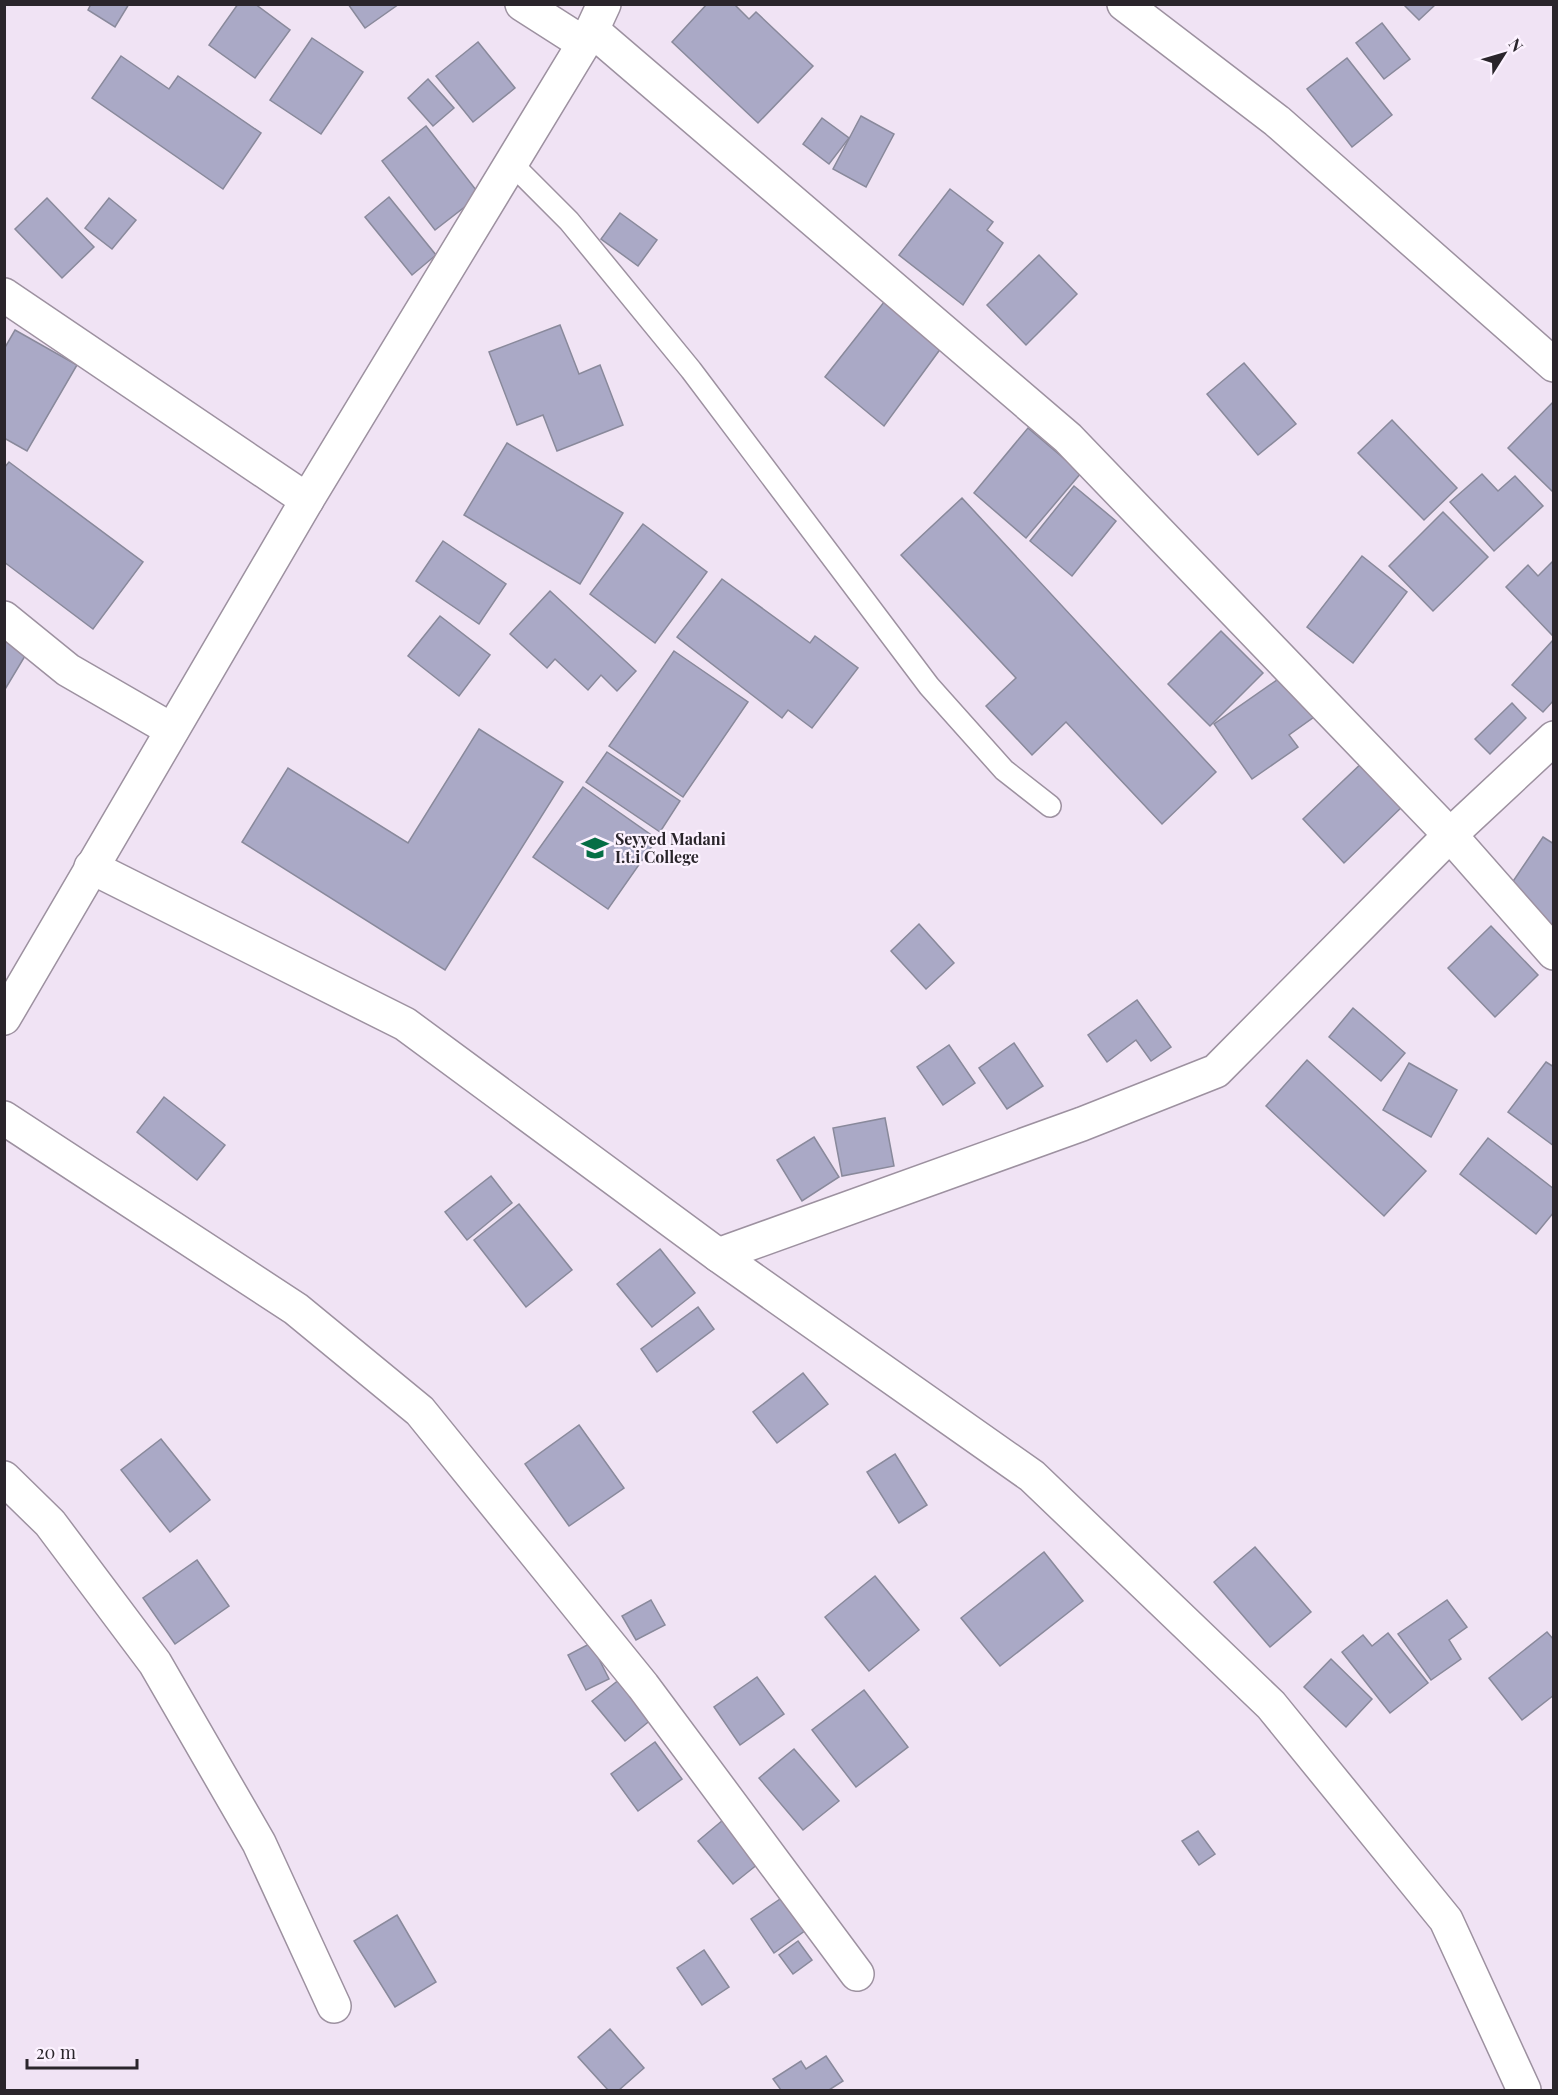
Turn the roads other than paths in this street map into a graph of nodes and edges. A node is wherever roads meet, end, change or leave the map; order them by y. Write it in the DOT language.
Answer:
graph roads {
  1 [pos="522,4"];
  2 [pos="1124,4"];
  3 [pos="593,26"];
  4 [pos="511,163"];
  5 [pos="4,295"];
  6 [pos="1550,357"];
  7 [pos="307,500"];
  8 [pos="4,618"];
  9 [pos="172,730"];
  10 [pos="1554,738"];
  11 [pos="1050,806"];
  12 [pos="1450,835"];
  13 [pos="91,867"];
  14 [pos="1554,953"];
  15 [pos="4,1018"];
  16 [pos="4,1118"];
  17 [pos="718,1255"];
  18 [pos="4,1478"];
  19 [pos="857,1974"];
  20 [pos="334,2006"];
  21 [pos="1524,2091"];
  1 -- 3 [label="street"];
  2 -- 6 [label="street"];
  3 -- 4 [label="street"];
  3 -- 12 [label="street"];
  4 -- 7 [label="street"];
  4 -- 11 [label="lane"];
  5 -- 7 [label="street"];
  7 -- 9 [label="street"];
  8 -- 9 [label="street"];
  9 -- 13 [label="street"];
  10 -- 12 [label="street"];
  12 -- 14 [label="street"];
  12 -- 17 [label="street"];
  13 -- 15 [label="street"];
  13 -- 17 [label="street"];
  16 -- 19 [label="street"];
  17 -- 21 [label="street"];
  18 -- 20 [label="street"];
}
